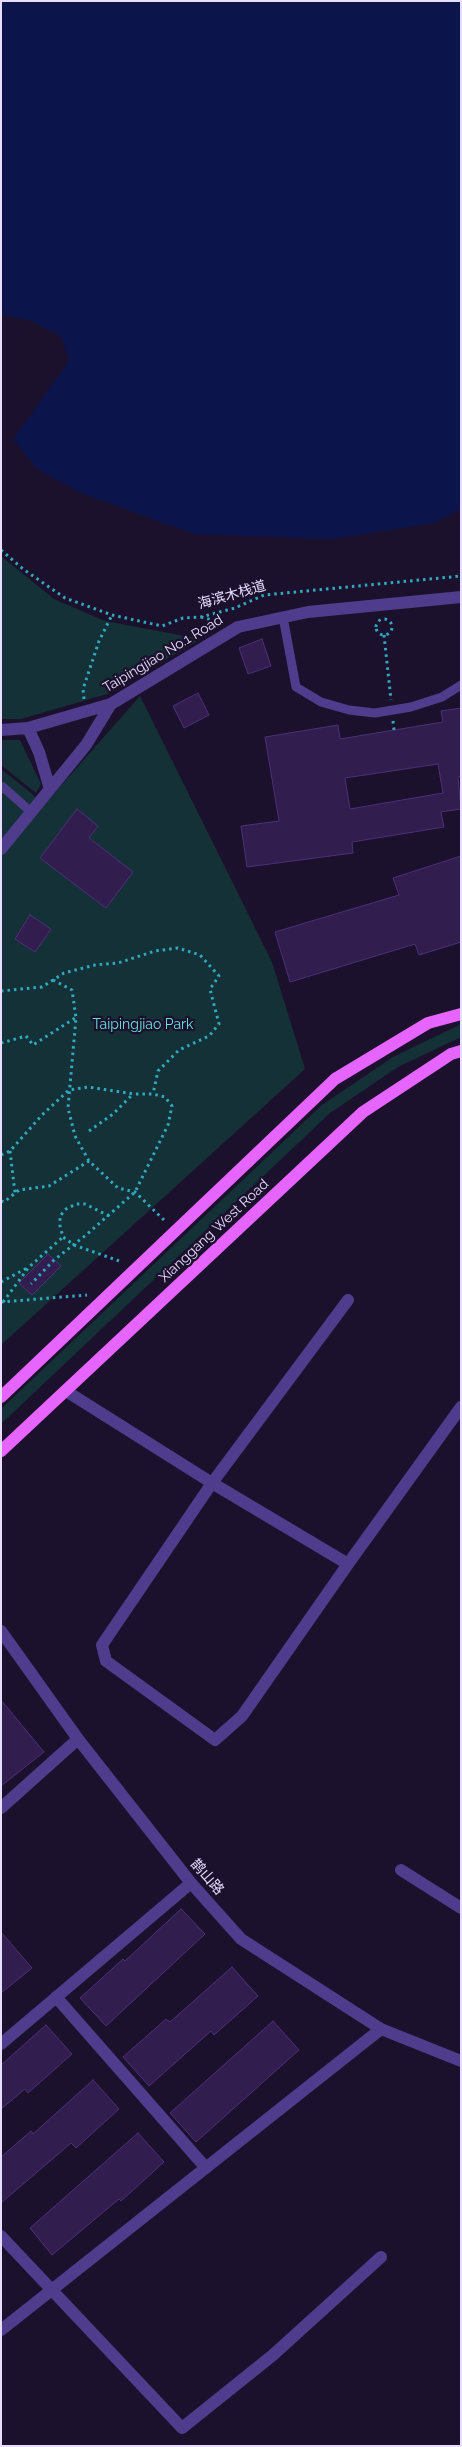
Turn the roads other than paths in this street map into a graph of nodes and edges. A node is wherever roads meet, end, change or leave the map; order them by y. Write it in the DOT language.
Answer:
graph roads {
  1 [pos="461,597"];
  2 [pos="283,617"];
  3 [pos="461,685"];
  4 [pos="111,704"];
  5 [pos="28,728"];
  6 [pos="1,730"];
  7 [pos="1,788"];
  8 [pos="50,788"];
  9 [pos="31,812"];
  10 [pos="1,849"];
  11 [pos="461,1014"];
  12 [pos="461,1050"];
  13 [pos="348,1300"];
  14 [pos="66,1391"];
  15 [pos="1,1397"];
  16 [pos="461,1408"];
  17 [pos="1,1451"];
  18 [pos="212,1483"];
  19 [pos="348,1564"];
  20 [pos="1,1631"];
  21 [pos="78,1740"];
  22 [pos="1,1808"];
  23 [pos="401,1870"];
  24 [pos="191,1883"];
  25 [pos="461,1908"];
  26 [pos="56,1998"];
  27 [pos="381,2029"];
  28 [pos="1,2044"];
  29 [pos="461,2061"];
  30 [pos="206,2168"];
  31 [pos="1,2236"];
  32 [pos="381,2257"];
  33 [pos="51,2291"];
  34 [pos="1,2330"];
  1 -- 2 [label="street, Taipingjiao No.1 Road"];
  2 -- 3 [label="lane"];
  2 -- 4 [label="street, Taipingjiao No.1 Road"];
  4 -- 5 [label="street, Taipingjiao No.1 Road"];
  4 -- 8 [label="street"];
  5 -- 6 [label="street, Taipingjiao No.1 Road"];
  5 -- 8 [label="street"];
  7 -- 9 [label="lane"];
  8 -- 9 [label="street"];
  9 -- 10 [label="street"];
  11 -- 15 [label="main road, Xianggang West Road"];
  12 -- 14 [label="main road, Xianggang West Road"];
  13 -- 18 [label="street"];
  14 -- 17 [label="main road, Xianggang West Road"];
  14 -- 18 [label="street"];
  16 -- 19 [label="street"];
  18 -- 19 [label="street"];
  18 -- 19 [label="street"];
  20 -- 21 [label="street, 鹊山路"];
  21 -- 22 [label="street"];
  21 -- 24 [label="street, 鹊山路"];
  23 -- 25 [label="street"];
  24 -- 26 [label="street"];
  24 -- 27 [label="street, 鹊山路"];
  26 -- 28 [label="street"];
  26 -- 30 [label="street"];
  27 -- 29 [label="street, 鹊山路"];
  27 -- 30 [label="street"];
  30 -- 33 [label="street"];
  31 -- 33 [label="street"];
  32 -- 33 [label="street"];
  33 -- 34 [label="street"];
}
